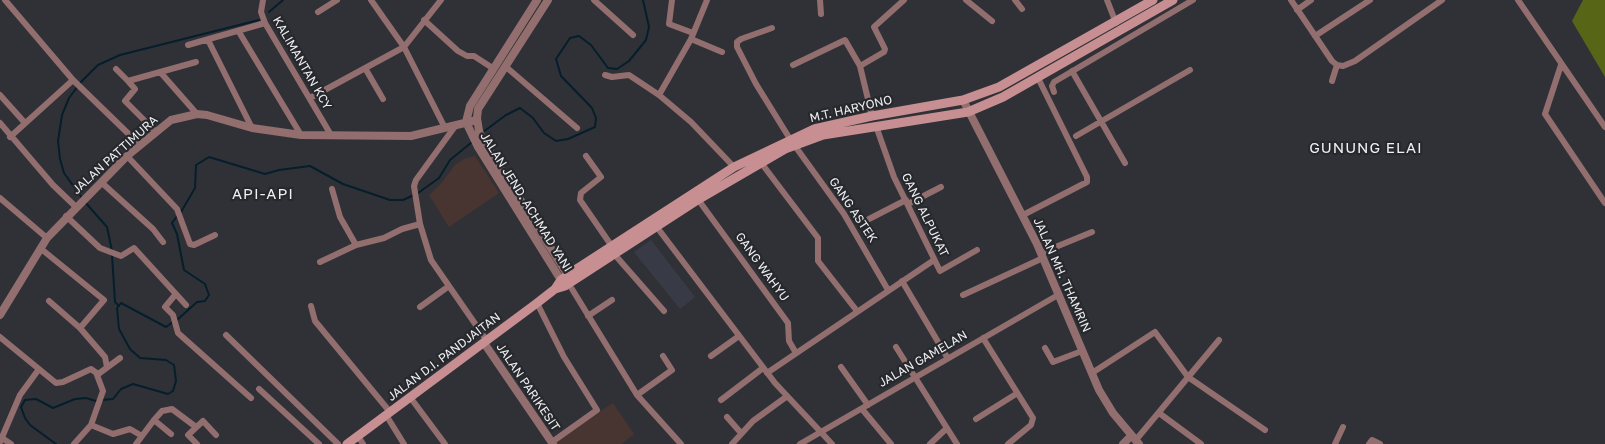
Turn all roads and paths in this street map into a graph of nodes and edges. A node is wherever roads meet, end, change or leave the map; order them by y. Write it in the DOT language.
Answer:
graph roads {
  1 [pos="5,0"];
  2 [pos="263,0"];
  3 [pos="337,0"];
  4 [pos="371,0"];
  5 [pos="441,0"];
  6 [pos="536,0"];
  7 [pos="548,0"];
  8 [pos="594,0"];
  9 [pos="672,0"];
  10 [pos="707,0"];
  11 [pos="820,0"];
  12 [pos="904,0"];
  13 [pos="966,0"];
  14 [pos="1015,0"];
  15 [pos="1107,0"];
  16 [pos="1153,0"];
  17 [pos="1173,0"];
  18 [pos="1193,0"];
  19 [pos="1291,0"];
  20 [pos="1311,0"];
  21 [pos="1370,0"];
  22 [pos="1442,0"];
  23 [pos="1518,0"];
  24 [pos="1022,9"];
  25 [pos="1297,10"];
  26 [pos="530,11"];
  27 [pos="318,12"];
  28 [pos="821,14"];
  29 [pos="538,16"];
  30 [pos="424,20"];
  31 [pos="992,21"];
  32 [pos="265,23"];
  33 [pos="1116,23"];
  34 [pos="772,28"];
  35 [pos="240,32"];
  36 [pos="633,35"];
  37 [pos="692,36"];
  38 [pos="1315,36"];
  39 [pos="208,40"];
  40 [pos="188,45"];
  41 [pos="404,47"];
  42 [pos="722,52"];
  43 [pos="196,62"];
  44 [pos="793,65"];
  45 [pos="1337,65"];
  46 [pos="1562,65"];
  47 [pos="505,66"];
  48 [pos="860,66"];
  49 [pos="365,68"];
  50 [pos="116,69"];
  51 [pos="494,69"];
  52 [pos="1190,70"];
  53 [pos="1072,71"];
  54 [pos="161,73"];
  55 [pos="605,75"];
  56 [pos="1038,78"];
  57 [pos="128,81"];
  58 [pos="1332,81"];
  59 [pos="76,83"];
  60 [pos="1054,92"];
  61 [pos="0,95"];
  62 [pos="659,95"];
  63 [pos="310,98"];
  64 [pos="383,99"];
  65 [pos="963,100"];
  66 [pos="968,112"];
  67 [pos="197,114"];
  68 [pos="872,116"];
  69 [pos="477,120"];
  70 [pos="1101,121"];
  71 [pos="466,122"];
  72 [pos="0,123"];
  73 [pos="25,123"];
  74 [pos="456,125"];
  75 [pos="876,126"];
  76 [pos="1605,127"];
  77 [pos="252,128"];
  78 [pos="445,128"];
  79 [pos="576,128"];
  80 [pos="156,132"];
  81 [pos="301,135"];
  82 [pos="330,135"];
  83 [pos="1076,136"];
  84 [pos="10,137"];
  85 [pos="792,142"];
  86 [pos="140,145"];
  87 [pos="481,145"];
  88 [pos="127,156"];
  89 [pos="586,156"];
  90 [pos="1125,163"];
  91 [pos="762,164"];
  92 [pos="734,167"];
  93 [pos="101,182"];
  94 [pos="940,188"];
  95 [pos="332,189"];
  96 [pos="693,191"];
  97 [pos="0,199"];
  98 [pos="699,200"];
  99 [pos="80,202"];
  100 [pos="907,202"];
  101 [pos="1605,202"];
  102 [pos="1023,215"];
  103 [pos="66,216"];
  104 [pos="869,219"];
  105 [pos="420,224"];
  106 [pos="656,226"];
  107 [pos="1092,232"];
  108 [pos="215,235"];
  109 [pos="47,238"];
  110 [pos="163,242"];
  111 [pos="356,245"];
  112 [pos="611,245"];
  113 [pos="40,248"];
  114 [pos="977,250"];
  115 [pos="615,255"];
  116 [pos="1042,256"];
  117 [pos="934,260"];
  118 [pos="320,262"];
  119 [pos="902,281"];
  120 [pos="568,282"];
  121 [pos="449,286"];
  122 [pos="556,289"];
  123 [pos="888,290"];
  124 [pos="175,295"];
  125 [pos="963,295"];
  126 [pos="1058,295"];
  127 [pos="612,300"];
  128 [pos="49,301"];
  129 [pos="538,303"];
  130 [pos="186,305"];
  131 [pos="311,306"];
  132 [pos="420,307"];
  133 [pos="664,311"];
  134 [pos="857,311"];
  135 [pos="0,315"];
  136 [pos="588,316"];
  137 [pos="80,328"];
  138 [pos="226,335"];
  139 [pos="739,336"];
  140 [pos="0,337"];
  141 [pos="983,338"];
  142 [pos="1219,340"];
  143 [pos="485,342"];
  144 [pos="896,347"];
  145 [pos="1046,348"];
  146 [pos="1082,351"];
  147 [pos="796,353"];
  148 [pos="663,356"];
  149 [pos="711,356"];
  150 [pos="120,358"];
  151 [pos="947,358"];
  152 [pos="107,367"];
  153 [pos="841,367"];
  154 [pos="39,369"];
  155 [pos="765,370"];
  156 [pos="1092,373"];
  157 [pos="98,374"];
  158 [pos="1188,377"];
  159 [pos="915,378"];
  160 [pos="259,389"];
  161 [pos="1016,394"];
  162 [pos="637,395"];
  163 [pos="786,396"];
  164 [pos="410,397"];
  165 [pos="251,398"];
  166 [pos="721,400"];
  167 [pos="865,407"];
  168 [pos="1159,413"];
  169 [pos="388,414"];
  170 [pos="727,417"];
  171 [pos="976,419"];
  172 [pos="154,420"];
  173 [pos="91,425"];
  174 [pos="196,427"];
  175 [pos="1343,427"];
  176 [pos="947,428"];
  177 [pos="1265,430"];
  178 [pos="820,432"];
  179 [pos="741,433"];
  180 [pos="171,434"];
  181 [pos="216,435"];
  182 [pos="142,436"];
  183 [pos="1,440"];
  184 [pos="360,440"];
  185 [pos="1135,440"];
  186 [pos="552,443"];
  187 [pos="11,444"];
  188 [pos="74,444"];
  189 [pos="136,444"];
  190 [pos="197,444"];
  191 [pos="319,444"];
  192 [pos="338,444"];
  193 [pos="347,444"];
  194 [pos="404,444"];
  195 [pos="445,444"];
  196 [pos="681,444"];
  197 [pos="732,444"];
  198 [pos="800,444"];
  199 [pos="832,444"];
  200 [pos="891,444"];
  201 [pos="930,444"];
  202 [pos="957,444"];
  203 [pos="1008,444"];
  204 [pos="1123,444"];
  205 [pos="1201,444"];
  206 [pos="1335,444"];
  207 [pos="1369,444"];
  208 [pos="1380,444"];
  1 -- 59 [label="street"];
  2 -- 32 [label="street, KALIMANTAN KCY"];
  3 -- 27 [label="street"];
  4 -- 41 [label="street"];
  5 -- 30 [label="street"];
  6 -- 26 [label="street"];
  7 -- 29 [label="street, JALAN JEND. ACHMAD YANI"];
  8 -- 36 [label="street"];
  9 -- 37 [label="street"];
  10 -- 37 [label="street"];
  11 -- 28 [label="street"];
  12 -- 48 [label="street"];
  13 -- 31 [label="street"];
  14 -- 24 [label="street"];
  15 -- 33 [label="street"];
  16 -- 33 [label="main road, M.T. HARYONO"];
  17 -- 56 [label="main road, M.T. HARYONO"];
  18 -- 53 [label="street"];
  19 -- 25 [label="street"];
  20 -- 25 [label="street"];
  21 -- 38 [label="street"];
  22 -- 45 [label="street"];
  23 -- 46 [label="street"];
  25 -- 38 [label="street"];
  26 -- 29 [label="street"];
  26 -- 51 [label="street"];
  29 -- 47 [label="street, JALAN JEND. ACHMAD YANI"];
  30 -- 41 [label="street"];
  30 -- 51 [label="street"];
  32 -- 35 [label="street"];
  32 -- 63 [label="street, KALIMANTAN KCY"];
  33 -- 65 [label="main road, M.T. HARYONO"];
  34 -- 85 [label="street, GANG ASTEK"];
  35 -- 39 [label="street"];
  35 -- 81 [label="street"];
  37 -- 42 [label="street"];
  37 -- 62 [label="street"];
  38 -- 45 [label="street"];
  39 -- 40 [label="street"];
  39 -- 77 [label="street"];
  41 -- 49 [label="street"];
  41 -- 78 [label="street"];
  43 -- 54 [label="street"];
  44 -- 48 [label="street"];
  45 -- 58 [label="street"];
  46 -- 76 [label="street"];
  46 -- 101 [label="street"];
  47 -- 69 [label="street, JALAN JEND. ACHMAD YANI"];
  47 -- 79 [label="street"];
  48 -- 68 [label="street"];
  49 -- 63 [label="street"];
  49 -- 64 [label="street"];
  50 -- 57 [label="street"];
  51 -- 71 [label="street"];
  52 -- 70 [label="street"];
  53 -- 60 [label="street"];
  53 -- 70 [label="street"];
  54 -- 57 [label="street"];
  54 -- 67 [label="street"];
  55 -- 62 [label="street"];
  56 -- 66 [label="main road, M.T. HARYONO"];
  56 -- 102 [label="street"];
  57 -- 80 [label="street"];
  59 -- 73 [label="street"];
  59 -- 86 [label="street"];
  61 -- 73 [label="street"];
  62 -- 92 [label="street"];
  63 -- 82 [label="street, KALIMANTAN KCY"];
  65 -- 66 [label="street, JALAN MH. THAMRIN"];
  65 -- 68 [label="main road, M.T. HARYONO"];
  66 -- 75 [label="main road, M.T. HARYONO"];
  66 -- 102 [label="street, JALAN MH. THAMRIN"];
  67 -- 77 [label="street, JALAN PATTIMURA"];
  67 -- 80 [label="street, JALAN PATTIMURA"];
  68 -- 85 [label="main road, M.T. HARYONO"];
  69 -- 71 [label="street, JALAN PATTIMURA"];
  69 -- 87 [label="street, JALAN JEND. ACHMAD YANI"];
  70 -- 83 [label="street"];
  70 -- 90 [label="street"];
  71 -- 74 [label="street, JALAN PATTIMURA"];
  71 -- 87 [label="street, JALAN JEND. ACHMAD YANI"];
  72 -- 84 [label="street"];
  73 -- 84 [label="street"];
  74 -- 78 [label="street, JALAN PATTIMURA"];
  74 -- 105 [label="street"];
  75 -- 85 [label="main road, M.T. HARYONO"];
  75 -- 100 [label="street, GANG ALPUKAT"];
  77 -- 81 [label="street, JALAN PATTIMURA"];
  78 -- 82 [label="street, JALAN PATTIMURA"];
  80 -- 86 [label="street, JALAN PATTIMURA"];
  81 -- 82 [label="street, JALAN PATTIMURA"];
  84 -- 99 [label="street"];
  85 -- 91 [label="main road, M.T. HARYONO"];
  85 -- 92 [label="main road, M.T. HARYONO"];
  85 -- 123 [label="street, GANG ASTEK"];
  86 -- 88 [label="street, JALAN PATTIMURA"];
  87 -- 120 [label="street, JALAN JEND. ACHMAD YANI"];
  88 -- 93 [label="street, JALAN PATTIMURA"];
  88 -- 108 [label="street"];
  89 -- 112 [label="street"];
  91 -- 98 [label="main road, M.T. HARYONO"];
  91 -- 134 [label="street"];
  92 -- 96 [label="main road, M.T. HARYONO"];
  93 -- 99 [label="street, JALAN PATTIMURA"];
  93 -- 110 [label="street"];
  94 -- 100 [label="street"];
  95 -- 111 [label="street"];
  96 -- 98 [label="street, GANG WAHYU"];
  96 -- 112 [label="main road, M.T. HARYONO"];
  97 -- 109 [label="street"];
  98 -- 106 [label="main road, M.T. HARYONO"];
  98 -- 147 [label="street, GANG WAHYU"];
  99 -- 103 [label="street, JALAN PATTIMURA"];
  100 -- 104 [label="street"];
  100 -- 117 [label="street, GANG ALPUKAT"];
  102 -- 116 [label="street, JALAN MH. THAMRIN"];
  103 -- 109 [label="street, JALAN PATTIMURA"];
  103 -- 124 [label="street"];
  105 -- 111 [label="street"];
  105 -- 121 [label="street"];
  106 -- 115 [label="main road, M.T. HARYONO"];
  106 -- 139 [label="street"];
  107 -- 116 [label="street"];
  109 -- 113 [label="street, JALAN PATTIMURA"];
  111 -- 118 [label="street"];
  112 -- 120 [label="main road, M.T. HARYONO"];
  113 -- 135 [label="street, JALAN PATTIMURA"];
  113 -- 137 [label="street"];
  114 -- 117 [label="street, GANG ALPUKAT"];
  115 -- 120 [label="main road, M.T. HARYONO"];
  115 -- 133 [label="street"];
  116 -- 125 [label="street"];
  116 -- 126 [label="street, JALAN MH. THAMRIN"];
  117 -- 119 [label="street"];
  119 -- 123 [label="street"];
  119 -- 151 [label="street"];
  120 -- 122 [label="main road, M.T. HARYONO"];
  120 -- 136 [label="street"];
  121 -- 132 [label="street"];
  121 -- 143 [label="street"];
  122 -- 129 [label="main road, JALAN D.I. PANDJAITAN"];
  123 -- 134 [label="street"];
  124 -- 130 [label="street"];
  124 -- 165 [label="street"];
  126 -- 141 [label="street, JALAN GAMELAN"];
  126 -- 146 [label="street, JALAN MH. THAMRIN"];
  127 -- 136 [label="street"];
  128 -- 137 [label="street"];
  129 -- 143 [label="main road, JALAN D.I. PANDJAITAN"];
  129 -- 186 [label="street"];
  131 -- 169 [label="street"];
  134 -- 147 [label="street"];
  136 -- 162 [label="street"];
  137 -- 152 [label="street"];
  138 -- 192 [label="street"];
  139 -- 149 [label="street"];
  139 -- 155 [label="street"];
  140 -- 154 [label="street"];
  141 -- 151 [label="street, JALAN GAMELAN"];
  141 -- 161 [label="street"];
  142 -- 158 [label="street"];
  143 -- 164 [label="main road, JALAN D.I. PANDJAITAN"];
  143 -- 186 [label="street, JALAN PARIKESIT"];
  144 -- 159 [label="street"];
  145 -- 146 [label="street"];
  146 -- 156 [label="street, JALAN MH. THAMRIN"];
  147 -- 155 [label="street"];
  148 -- 162 [label="street"];
  150 -- 152 [label="street"];
  151 -- 159 [label="street, JALAN GAMELAN"];
  152 -- 157 [label="street"];
  153 -- 167 [label="street"];
  154 -- 157 [label="street"];
  154 -- 183 [label="street"];
  155 -- 163 [label="street"];
  155 -- 166 [label="street"];
  156 -- 158 [label="street"];
  156 -- 185 [label="street, JALAN MH. THAMRIN"];
  157 -- 173 [label="street"];
  158 -- 168 [label="street"];
  158 -- 177 [label="street"];
  159 -- 167 [label="street, JALAN GAMELAN"];
  159 -- 176 [label="street"];
  160 -- 191 [label="street"];
  161 -- 171 [label="street"];
  161 -- 203 [label="street"];
  162 -- 196 [label="street"];
  163 -- 178 [label="street"];
  163 -- 179 [label="street"];
  164 -- 169 [label="main road, JALAN D.I. PANDJAITAN"];
  164 -- 195 [label="street"];
  167 -- 178 [label="street, JALAN GAMELAN"];
  167 -- 200 [label="street"];
  168 -- 185 [label="street"];
  168 -- 205 [label="street"];
  169 -- 184 [label="main road, JALAN D.I. PANDJAITAN"];
  169 -- 194 [label="street"];
  170 -- 179 [label="street"];
  172 -- 174 [label="street"];
  172 -- 180 [label="street"];
  172 -- 182 [label="street"];
  173 -- 182 [label="street"];
  173 -- 188 [label="street"];
  174 -- 181 [label="street"];
  174 -- 190 [label="street"];
  175 -- 206 [label="street"];
  176 -- 201 [label="street"];
  176 -- 202 [label="street"];
  178 -- 198 [label="street, JALAN GAMELAN"];
  178 -- 199 [label="street"];
  179 -- 197 [label="street"];
  182 -- 189 [label="street"];
  183 -- 187 [label="street"];
  184 -- 193 [label="main road, JALAN D.I. PANDJAITAN"];
  185 -- 204 [label="street"];
  207 -- 208 [label="street"];
}
